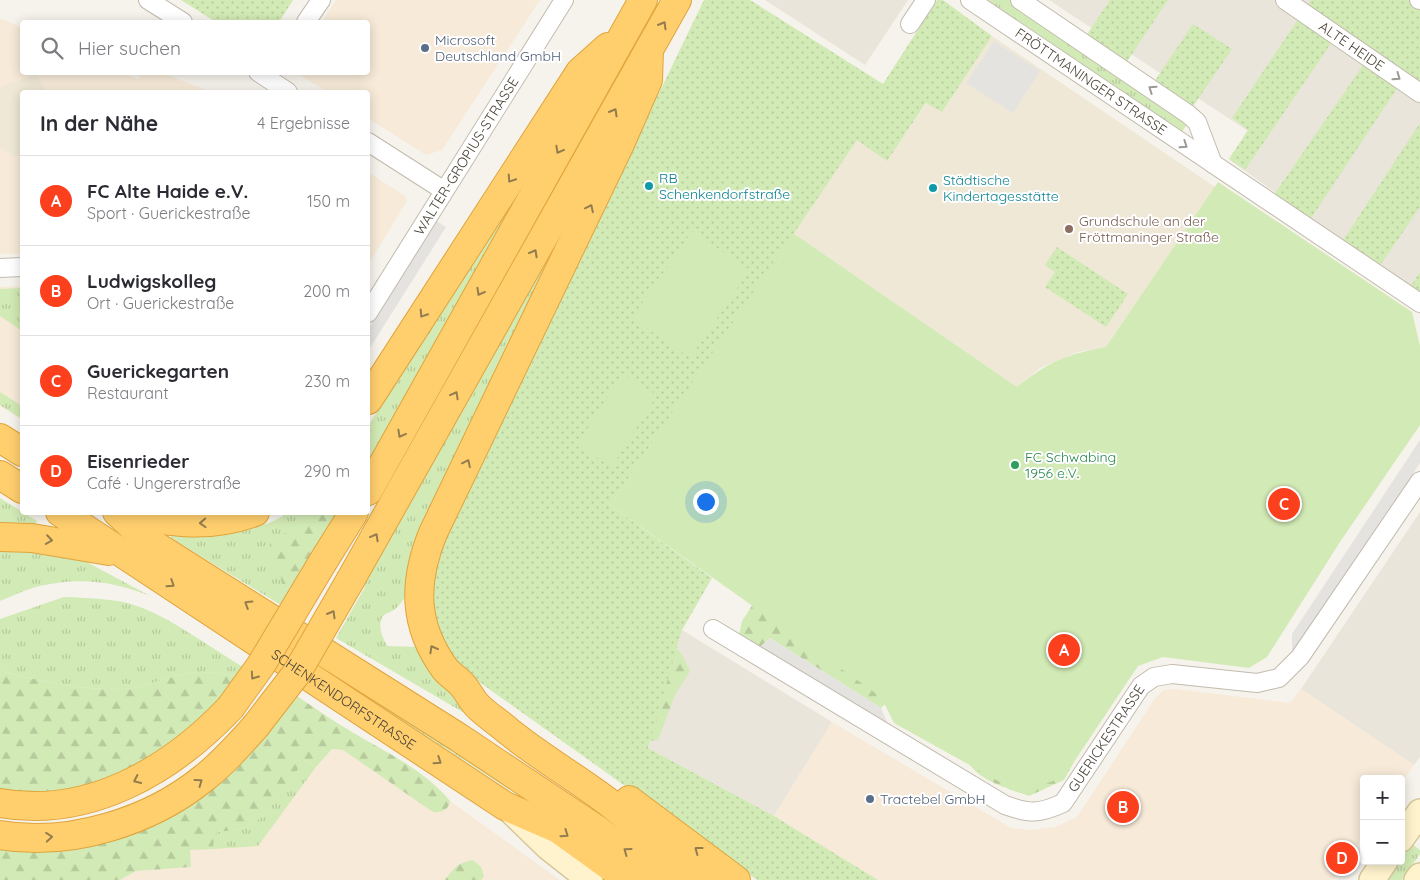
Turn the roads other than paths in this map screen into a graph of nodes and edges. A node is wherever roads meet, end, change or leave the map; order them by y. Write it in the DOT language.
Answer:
graph roads {
  1 [pos="148,0"];
  2 [pos="321,0"];
  3 [pos="564,0"];
  4 [pos="643,0"];
  5 [pos="677,0"];
  6 [pos="926,0"];
  7 [pos="970,0"];
  8 [pos="1020,0"];
  9 [pos="1284,0"];
  10 [pos="180,20"];
  11 [pos="307,20"];
  12 [pos="910,24"];
  13 [pos="625,31"];
  14 [pos="649,50"];
  15 [pos="267,80"];
  16 [pos="284,90"];
  17 [pos="1420,93"];
  18 [pos="370,143"];
  19 [pos="1213,164"];
  20 [pos="443,190"];
  21 [pos="20,267"];
  22 [pos="0,268"];
  23 [pos="1420,303"];
  24 [pos="370,310"];
  25 [pos="370,397"];
  26 [pos="0,438"];
  27 [pos="20,451"];
  28 [pos="1420,480"];
  29 [pos="370,487"];
  30 [pos="65,515"];
  31 [pos="120,515"];
  32 [pos="138,515"];
  33 [pos="247,515"];
  34 [pos="352,515"];
  35 [pos="0,537"];
  36 [pos="130,557"];
  37 [pos="713,629"];
  38 [pos="334,657"];
  39 [pos="464,687"];
  40 [pos="0,803"];
  41 [pos="505,806"];
  42 [pos="1420,812"];
  43 [pos="1405,833"];
  44 [pos="0,835"];
  45 [pos="650,840"];
  46 [pos="1383,865"];
  47 [pos="1420,876"];
  48 [pos="590,880"];
  49 [pos="629,880"];
  50 [pos="666,880"];
  51 [pos="702,880"];
  52 [pos="736,880"];
  53 [pos="1372,880"];
  54 [pos="1417,880"];
  1 -- 10 [label="street"];
  2 -- 11 [label="street"];
  3 -- 20 [label="street, WALTER-GROPIUS-STRASSE"];
  4 -- 13 [label="highway"];
  14 -- 5 [label="highway, one-way"];
  6 -- 12 [label="street"];
  7 -- 19 [label="street, FRÖTTMANINGER STRASSE, one-way"];
  19 -- 8 [label="street, FRÖTTMANINGER STRASSE, one-way"];
  9 -- 17 [label="street, ALTE HEIDE, one-way"];
  13 -- 25 [label="highway, one-way"];
  13 -- 29 [label="highway, one-way"];
  39 -- 14 [label="highway, one-way"];
  44 -- 14 [label="highway, one-way, bridge"];
  15 -- 16 [label="street"];
  18 -- 20 [label="street"];
  19 -- 23 [label="street, FRÖTTMANINGER STRASSE"];
  20 -- 24 [label="street, WALTER-GROPIUS-STRASSE"];
  21 -- 22 [label="street"];
  26 -- 27 [label="highway"];
  28 -- 37 [label="street, GUERICKESTRASSE"];
  30 -- 36 [label="highway, SCHENKENDORFSTRASSE"];
  38 -- 31 [label="highway, SCHENKENDORFSTRASSE, one-way"];
  33 -- 32 [label="highway, one-way"];
  34 -- 40 [label="highway, one-way, bridge"];
  35 -- 36 [label="highway, one-way"];
  36 -- 41 [label="highway, SCHENKENDORFSTRASSE, one-way"];
  38 -- 45 [label="highway"];
  50 -- 38 [label="highway, SCHENKENDORFSTRASSE, one-way"];
  39 -- 45 [label="highway"];
  52 -- 39 [label="highway, one-way"];
  41 -- 48 [label="main road"];
  41 -- 49 [label="highway, SCHENKENDORFSTRASSE, one-way"];
  42 -- 43 [label="main road"];
  45 -- 51 [label="highway"];
  46 -- 53 [label="main road"];
  47 -- 54 [label="main road"];
}
